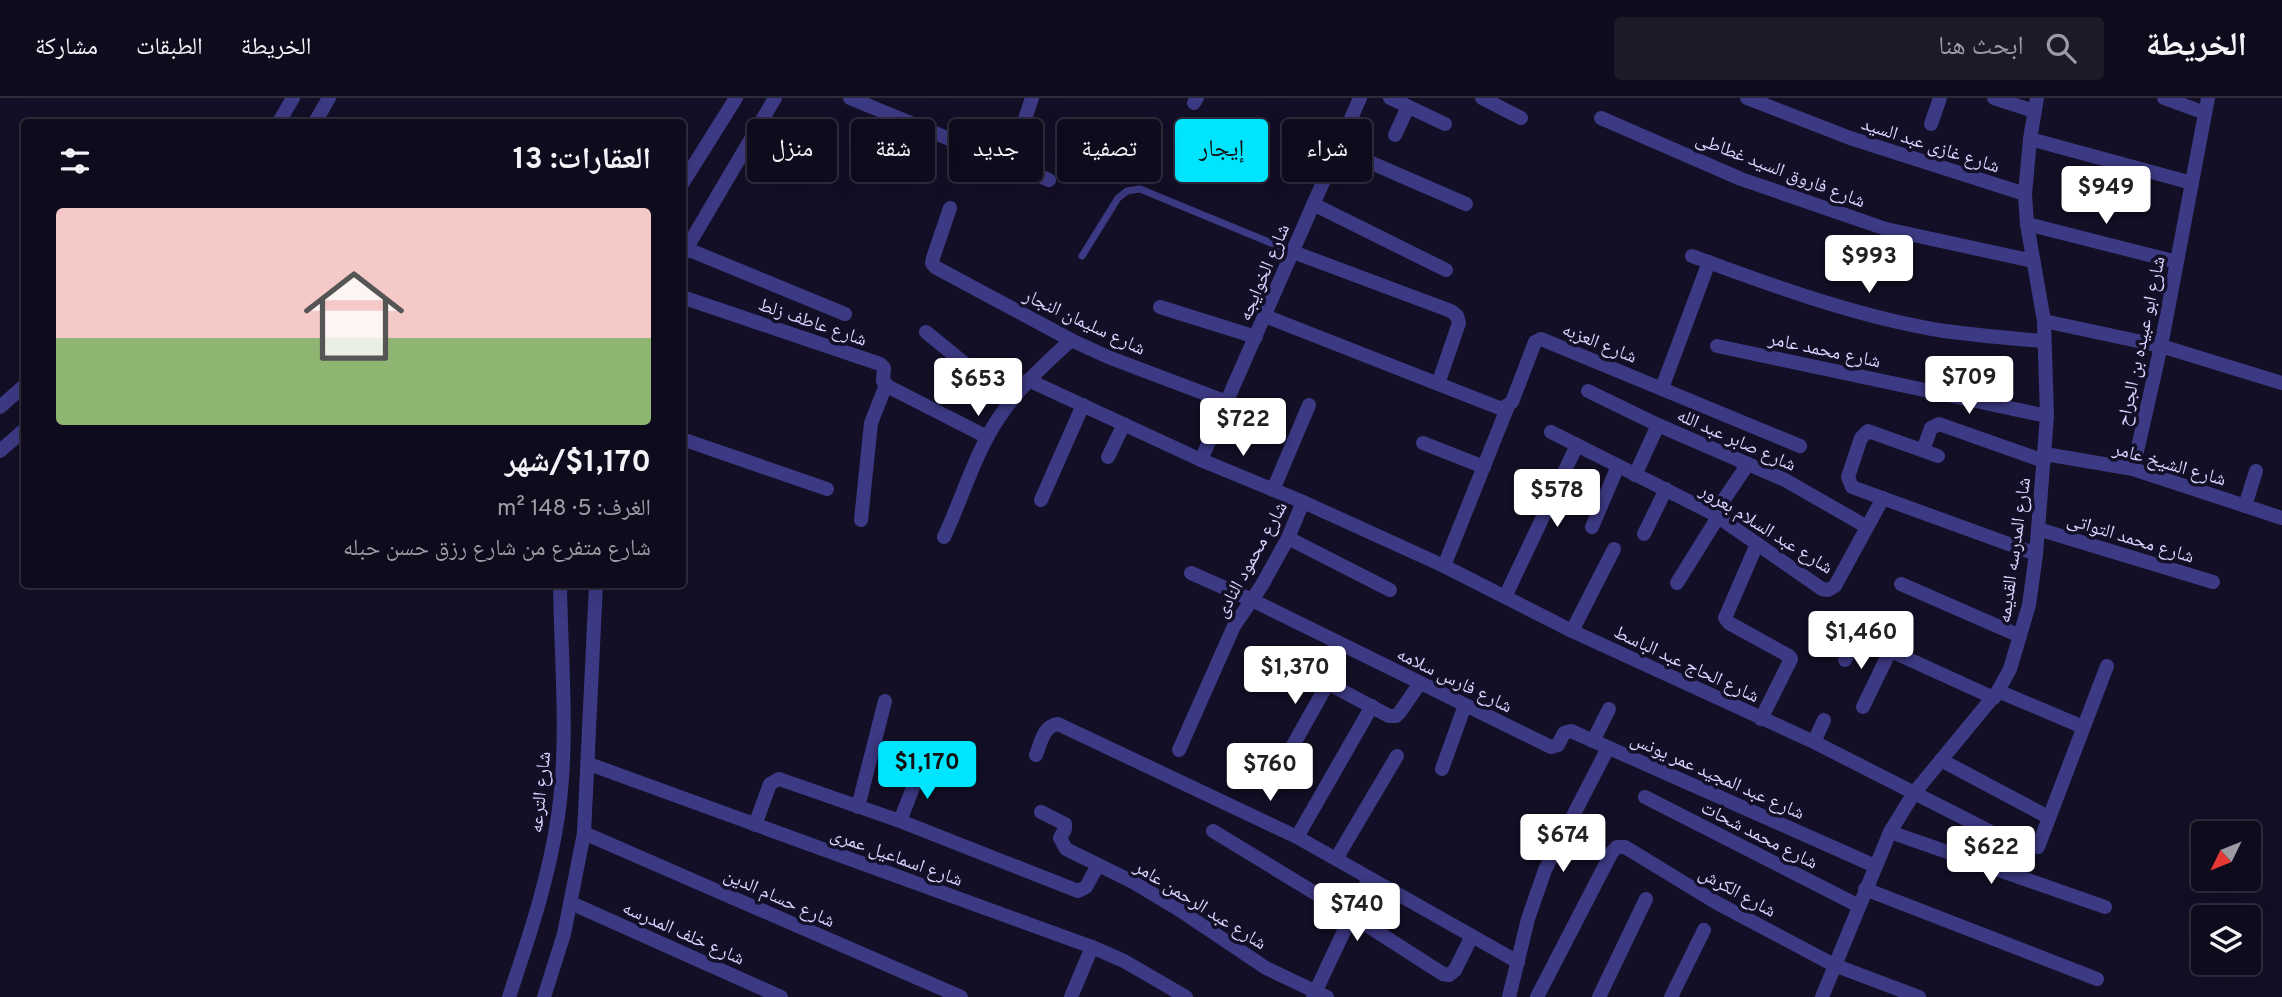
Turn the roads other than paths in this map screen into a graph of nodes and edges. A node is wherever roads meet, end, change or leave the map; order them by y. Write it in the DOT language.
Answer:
graph roads {
  1 [pos="293,98"];
  2 [pos="328,98"];
  3 [pos="736,98"];
  4 [pos="775,98"];
  5 [pos="850,98"];
  6 [pos="1032,98"];
  7 [pos="1360,98"];
  8 [pos="1390,98"];
  9 [pos="1482,98"];
  10 [pos="1748,98"];
  11 [pos="1940,98"];
  12 [pos="1994,98"];
  13 [pos="2164,98"];
  14 [pos="2035,105"];
  15 [pos="2207,105"];
  16 [pos="1408,107"];
  17 [pos="1601,117"];
  18 [pos="1521,118"];
  19 [pos="281,119"];
  20 [pos="317,119"];
  21 [pos="1025,119"];
  22 [pos="1350,119"];
  23 [pos="1446,124"];
  24 [pos="1931,124"];
  25 [pos="1395,135"];
  26 [pos="2030,139"];
  27 [pos="1372,163"];
  28 [pos="686,178"];
  29 [pos="1049,180"];
  30 [pos="1322,182"];
  31 [pos="2192,183"];
  32 [pos="2025,194"];
  33 [pos="1313,204"];
  34 [pos="1466,204"];
  35 [pos="950,208"];
  36 [pos="2027,223"];
  37 [pos="686,251"];
  38 [pos="1293,252"];
  39 [pos="686,253"];
  40 [pos="1082,256"];
  41 [pos="1692,256"];
  42 [pos="2033,261"];
  43 [pos="1709,262"];
  44 [pos="2177,262"];
  45 [pos="1446,270"];
  46 [pos="686,298"];
  47 [pos="1160,307"];
  48 [pos="845,314"];
  49 [pos="1265,316"];
  50 [pos="2044,321"];
  51 [pos="926,332"];
  52 [pos="1256,337"];
  53 [pos="1072,340"];
  54 [pos="2043,341"];
  55 [pos="1717,346"];
  56 [pos="2161,346"];
  57 [pos="1028,380"];
  58 [pos="2282,383"];
  59 [pos="1438,384"];
  60 [pos="886,385"];
  61 [pos="1662,388"];
  62 [pos="21,389"];
  63 [pos="1588,391"];
  64 [pos="1010,401"];
  65 [pos="1227,402"];
  66 [pos="1083,405"];
  67 [pos="1309,405"];
  68 [pos="1508,406"];
  69 [pos="0,407"];
  70 [pos="2048,416"];
  71 [pos="1124,424"];
  72 [pos="1658,425"];
  73 [pos="1551,432"];
  74 [pos="21,433"];
  75 [pos="987,436"];
  76 [pos="686,440"];
  77 [pos="1423,443"];
  78 [pos="1577,445"];
  79 [pos="1800,446"];
  80 [pos="1923,450"];
  81 [pos="0,452"];
  82 [pos="1938,456"];
  83 [pos="1108,457"];
  84 [pos="2045,457"];
  85 [pos="1201,460"];
  86 [pos="1748,464"];
  87 [pos="1618,466"];
  88 [pos="1484,467"];
  89 [pos="2133,469"];
  90 [pos="2256,471"];
  91 [pos="1635,475"];
  92 [pos="827,489"];
  93 [pos="1666,489"];
  94 [pos="1273,490"];
  95 [pos="1883,498"];
  96 [pos="1041,500"];
  97 [pos="1303,502"];
  98 [pos="2245,506"];
  99 [pos="1716,515"];
  100 [pos="2282,518"];
  101 [pos="861,520"];
  102 [pos="1592,527"];
  103 [pos="1867,527"];
  104 [pos="2038,529"];
  105 [pos="1644,534"];
  106 [pos="944,537"];
  107 [pos="1288,538"];
  108 [pos="1757,544"];
  109 [pos="1614,549"];
  110 [pos="2036,554"];
  111 [pos="1444,566"];
  112 [pos="1191,573"];
  113 [pos="2213,582"];
  114 [pos="1677,583"];
  115 [pos="1901,584"];
  116 [pos="560,588"];
  117 [pos="596,588"];
  118 [pos="1390,590"];
  119 [pos="1505,597"];
  120 [pos="1251,600"];
  121 [pos="1828,622"];
  122 [pos="1572,631"];
  123 [pos="1857,635"];
  124 [pos="2020,636"];
  125 [pos="1890,651"];
  126 [pos="1844,660"];
  127 [pos="1290,663"];
  128 [pos="2107,666"];
  129 [pos="1328,683"];
  130 [pos="1420,683"];
  131 [pos="1996,695"];
  132 [pos="885,701"];
  133 [pos="1465,705"];
  134 [pos="1372,706"];
  135 [pos="1863,707"];
  136 [pos="1609,709"];
  137 [pos="1761,719"];
  138 [pos="1824,720"];
  139 [pos="2083,727"];
  140 [pos="1594,741"];
  141 [pos="1814,742"];
  142 [pos="1292,747"];
  143 [pos="1551,747"];
  144 [pos="1608,748"];
  145 [pos="1179,750"];
  146 [pos="1036,755"];
  147 [pos="1397,756"];
  148 [pos="1941,760"];
  149 [pos="589,764"];
  150 [pos="921,767"];
  151 [pos="1442,769"];
  152 [pos="1914,793"];
  153 [pos="1645,797"];
  154 [pos="858,807"];
  155 [pos="1041,812"];
  156 [pos="2048,817"];
  157 [pos="900,821"];
  158 [pos="755,825"];
  159 [pos="1213,831"];
  160 [pos="1890,832"];
  161 [pos="584,833"];
  162 [pos="1995,834"];
  163 [pos="1297,837"];
  164 [pos="2038,847"];
  165 [pos="1335,859"];
  166 [pos="1098,865"];
  167 [pos="1875,866"];
  168 [pos="1369,878"];
  169 [pos="1865,889"];
  170 [pos="1646,899"];
  171 [pos="571,902"];
  172 [pos="1858,905"];
  173 [pos="2105,907"];
  174 [pos="1351,915"];
  175 [pos="1704,930"];
  176 [pos="1472,936"];
  177 [pos="1092,947"];
  178 [pos="1518,962"];
  179 [pos="1834,965"];
  180 [pos="2097,979"];
  181 [pos="1165,992"];
  182 [pos="1318,995"];
  183 [pos="509,997"];
  184 [pos="544,997"];
  185 [pos="781,997"];
  186 [pos="961,997"];
  187 [pos="1071,997"];
  188 [pos="1185,997"];
  189 [pos="1509,997"];
  190 [pos="1537,997"];
  191 [pos="1599,997"];
  192 [pos="1671,997"];
  193 [pos="1822,997"];
  194 [pos="1919,997"];
  1 -- 19 [label="street"];
  2 -- 20 [label="street"];
  3 -- 28 [label="street"];
  4 -- 37 [label="street"];
  5 -- 29 [label="street"];
  6 -- 21 [label="street"];
  7 -- 22 [label="street, شارع الخوايجه"];
  8 -- 16 [label="street"];
  9 -- 18 [label="street"];
  10 -- 32 [label="street, شارع غازى عبد السيد"];
  11 -- 24 [label="street"];
  12 -- 14 [label="street"];
  13 -- 15 [label="street"];
  14 -- 26 [label="street, شارع المدرسه القديمه"];
  15 -- 31 [label="street, شارع ابو عبيده بن الجراح"];
  16 -- 23 [label="street"];
  16 -- 25 [label="street"];
  17 -- 42 [label="street, شارع فاروق السيد غطاطى"];
  26 -- 31 [label="street"];
  26 -- 32 [label="street, شارع المدرسه القديمه"];
  27 -- 34 [label="street"];
  30 -- 33 [label="street, شارع الخوايجه"];
  31 -- 44 [label="street, شارع ابو عبيده بن الجراح"];
  32 -- 36 [label="street, شارع المدرسه القديمه"];
  33 -- 38 [label="street, شارع الخوايجه"];
  33 -- 45 [label="street"];
  35 -- 53 [label="street, شارع سليمان النجار"];
  36 -- 42 [label="street, شارع المدرسه القديمه"];
  36 -- 44 [label="street"];
  38 -- 40 [label="lane"];
  38 -- 49 [label="street, شارع الخوايجه"];
  38 -- 59 [label="street"];
  39 -- 48 [label="street"];
  41 -- 43 [label="street"];
  42 -- 50 [label="street, شارع المدرسه القديمه"];
  43 -- 54 [label="street"];
  43 -- 61 [label="street"];
  44 -- 56 [label="street, شارع ابو عبيده بن الجراح"];
  46 -- 60 [label="street, شارع عاطف زلط"];
  47 -- 52 [label="street"];
  49 -- 52 [label="street, شارع الخوايجه"];
  49 -- 59 [label="street"];
  50 -- 54 [label="street, شارع المدرسه القديمه"];
  50 -- 56 [label="street"];
  51 -- 64 [label="street"];
  52 -- 65 [label="street, شارع الخوايجه"];
  53 -- 57 [label="street"];
  53 -- 65 [label="street, شارع سليمان النجار"];
  54 -- 70 [label="street, شارع المدرسه القديمه"];
  55 -- 70 [label="street, شارع محمد عامر"];
  56 -- 58 [label="street"];
  56 -- 89 [label="street, شارع ابو عبيده بن الجراح"];
  57 -- 64 [label="street"];
  57 -- 66 [label="street, شارع الحاج عبد الباسط"];
  59 -- 68 [label="street"];
  60 -- 75 [label="street, شارع عاطف زلط"];
  60 -- 101 [label="street"];
  61 -- 68 [label="street, شارع العزبه"];
  61 -- 79 [label="street, شارع العزبه"];
  62 -- 69 [label="street"];
  63 -- 72 [label="street, شارع صابر عبد الله"];
  64 -- 75 [label="street"];
  65 -- 85 [label="street, شارع الخوايجه"];
  66 -- 71 [label="street, شارع الحاج عبد الباسط"];
  66 -- 96 [label="street"];
  67 -- 94 [label="street"];
  68 -- 88 [label="street"];
  70 -- 84 [label="street, شارع المدرسه القديمه"];
  71 -- 83 [label="street"];
  71 -- 85 [label="street, شارع الحاج عبد الباسط"];
  72 -- 86 [label="street, شارع صابر عبد الله"];
  72 -- 91 [label="street"];
  73 -- 78 [label="street, شارع عبد السلام بعرور"];
  74 -- 81 [label="street"];
  75 -- 106 [label="street"];
  76 -- 92 [label="street"];
  77 -- 88 [label="street"];
  78 -- 87 [label="street, شارع عبد السلام بعرور"];
  78 -- 119 [label="street"];
  80 -- 82 [label="street"];
  80 -- 84 [label="street, شارع الشيخ عامر"];
  80 -- 95 [label="street"];
  84 -- 89 [label="street, شارع الشيخ عامر"];
  84 -- 104 [label="street, شارع المدرسه القديمه"];
  85 -- 94 [label="street, شارع الحاج عبد الباسط"];
  86 -- 99 [label="street"];
  86 -- 103 [label="street, شارع صابر عبد الله"];
  87 -- 91 [label="street, شارع عبد السلام بعرور"];
  87 -- 102 [label="street"];
  88 -- 111 [label="street"];
  89 -- 98 [label="street, شارع الشيخ عامر"];
  90 -- 98 [label="street"];
  91 -- 93 [label="street, شارع عبد السلام بعرور"];
  93 -- 99 [label="street, شارع عبد السلام بعرور"];
  93 -- 105 [label="street"];
  94 -- 97 [label="street, شارع الحاج عبد الباسط"];
  95 -- 103 [label="street, شارع عبد السلام بعرور"];
  95 -- 110 [label="street"];
  97 -- 107 [label="street, شارع محمود النادى"];
  97 -- 111 [label="street, شارع الحاج عبد الباسط"];
  98 -- 100 [label="street, شارع الشيخ عامر"];
  99 -- 108 [label="street, شارع عبد السلام بعرور"];
  99 -- 114 [label="street"];
  103 -- 108 [label="street, شارع عبد السلام بعرور"];
  104 -- 110 [label="street, شارع المدرسه القديمه"];
  104 -- 113 [label="street, شارع محمد التواتى"];
  107 -- 118 [label="street"];
  107 -- 120 [label="street, شارع محمود النادى"];
  108 -- 137 [label="street"];
  109 -- 122 [label="street"];
  110 -- 124 [label="street, شارع المدرسه القديمه"];
  111 -- 119 [label="street, شارع الحاج عبد الباسط"];
  112 -- 120 [label="street, شارع فارس سلامه"];
  115 -- 124 [label="street"];
  116 -- 183 [label="street, شارع الترعه"];
  117 -- 149 [label="street"];
  119 -- 122 [label="street, شارع الحاج عبد الباسط"];
  120 -- 130 [label="street, شارع فارس سلامه"];
  120 -- 145 [label="street, شارع محمود النادى"];
  121 -- 123 [label="street"];
  122 -- 137 [label="street, شارع الحاج عبد الباسط"];
  123 -- 125 [label="street"];
  123 -- 126 [label="street"];
  124 -- 131 [label="street, شارع المدرسه القديمه"];
  125 -- 131 [label="street"];
  125 -- 135 [label="street"];
  127 -- 129 [label="street"];
  128 -- 139 [label="street"];
  129 -- 134 [label="street"];
  129 -- 142 [label="street"];
  130 -- 133 [label="street, شارع فارس سلامه"];
  130 -- 134 [label="street"];
  131 -- 139 [label="street"];
  131 -- 148 [label="street, شارع المدرسه القديمه"];
  132 -- 154 [label="street"];
  133 -- 143 [label="street, شارع فارس سلامه"];
  133 -- 151 [label="street"];
  134 -- 163 [label="street"];
  136 -- 140 [label="street"];
  137 -- 141 [label="street, شارع الحاج عبد الباسط"];
  138 -- 141 [label="street"];
  139 -- 156 [label="street"];
  140 -- 143 [label="street, شارع عبد المجيد عمر يونس"];
  140 -- 144 [label="street, شارع عبد المجيد عمر يونس"];
  141 -- 152 [label="street, شارع الحاج عبد الباسط"];
  144 -- 167 [label="street, شارع عبد المجيد عمر يونس"];
  144 -- 178 [label="street"];
  146 -- 163 [label="street"];
  147 -- 165 [label="street"];
  148 -- 152 [label="street, شارع المدرسه القديمه"];
  148 -- 156 [label="street"];
  149 -- 158 [label="street, شارع اسماعيل عمرى"];
  149 -- 161 [label="street"];
  150 -- 157 [label="street"];
  152 -- 160 [label="street, شارع المدرسه القديمه"];
  152 -- 162 [label="street, شارع الحاج عبد الباسط"];
  153 -- 172 [label="street, شارع محمد شحات"];
  154 -- 157 [label="street"];
  154 -- 158 [label="street"];
  155 -- 166 [label="street, شارع عبد الرحمن عامر"];
  156 -- 164 [label="street"];
  157 -- 166 [label="street"];
  158 -- 177 [label="street, شارع اسماعيل عمرى"];
  159 -- 174 [label="street"];
  160 -- 167 [label="street, شارع المدرسه القديمه"];
  160 -- 173 [label="street"];
  161 -- 171 [label="street"];
  161 -- 186 [label="street, شارع حسام الدين"];
  163 -- 165 [label="street"];
  165 -- 168 [label="street"];
  166 -- 182 [label="street, شارع عبد الرحمن عامر"];
  167 -- 169 [label="street, شارع المدرسه القديمه"];
  168 -- 174 [label="street"];
  168 -- 176 [label="street"];
  169 -- 172 [label="street, شارع المدرسه القديمه"];
  169 -- 180 [label="street"];
  170 -- 191 [label="street"];
  171 -- 184 [label="street"];
  171 -- 185 [label="street, شارع خلف المدرسه"];
  172 -- 179 [label="street, شارع المدرسه القديمه"];
  174 -- 176 [label="street"];
  174 -- 182 [label="street"];
  175 -- 192 [label="street"];
  176 -- 178 [label="street"];
  177 -- 181 [label="street, شارع اسماعيل عمرى"];
  177 -- 187 [label="street"];
  178 -- 189 [label="street"];
  179 -- 190 [label="street, شارع الكرش"];
  179 -- 193 [label="street, شارع المدرسه القديمه"];
  179 -- 194 [label="street, شارع الكرش"];
  181 -- 188 [label="street, شارع اسماعيل عمرى"];
}
